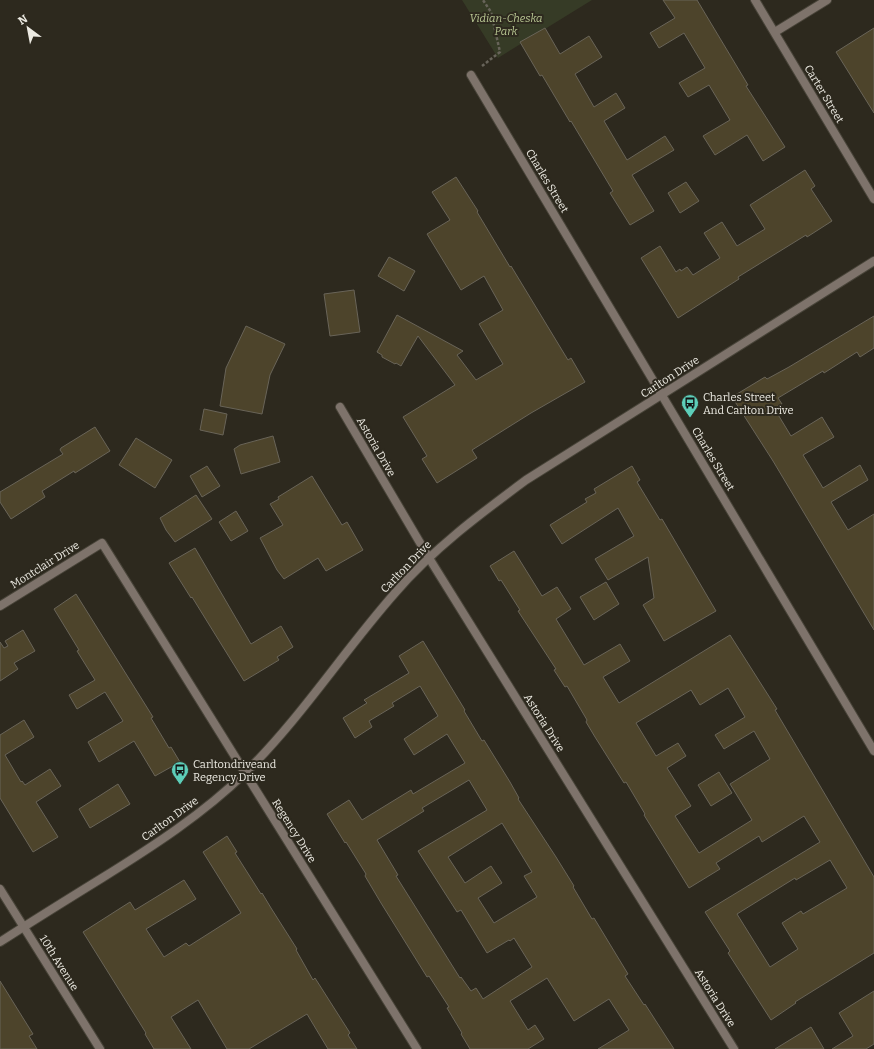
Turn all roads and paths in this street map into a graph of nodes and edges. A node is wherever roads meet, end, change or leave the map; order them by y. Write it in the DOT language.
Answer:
graph roads {
  1 [pos="483,0"];
  2 [pos="755,0"];
  3 [pos="826,0"];
  4 [pos="775,32"];
  5 [pos="471,75"];
  6 [pos="874,199"];
  7 [pos="874,261"];
  8 [pos="661,394"];
  9 [pos="340,407"];
  10 [pos="102,543"];
  11 [pos="429,558"];
  12 [pos="0,606"];
  13 [pos="874,751"];
  14 [pos="245,772"];
  15 [pos="0,889"];
  16 [pos="24,927"];
  17 [pos="0,942"];
  18 [pos="100,1049"];
  19 [pos="417,1049"];
  20 [pos="734,1049"];
  1 -- 5 [label="path"];
  2 -- 4 [label="street, Carter Street"];
  3 -- 4 [label="street"];
  4 -- 6 [label="street, Carter Street"];
  5 -- 8 [label="street, Charles Street"];
  7 -- 8 [label="street, Carlton Drive"];
  8 -- 11 [label="street, Carlton Drive"];
  8 -- 13 [label="street, Charles Street"];
  9 -- 11 [label="street, Astoria Drive"];
  10 -- 12 [label="street, Montclair Drive"];
  10 -- 14 [label="street, Regency Drive"];
  11 -- 14 [label="street, Carlton Drive"];
  11 -- 20 [label="street, Astoria Drive"];
  14 -- 16 [label="street, Carlton Drive"];
  14 -- 19 [label="street, Regency Drive"];
  15 -- 16 [label="street, 10th Avenue"];
  16 -- 17 [label="street, Carlton Drive"];
  16 -- 18 [label="street, 10th Avenue"];
}
